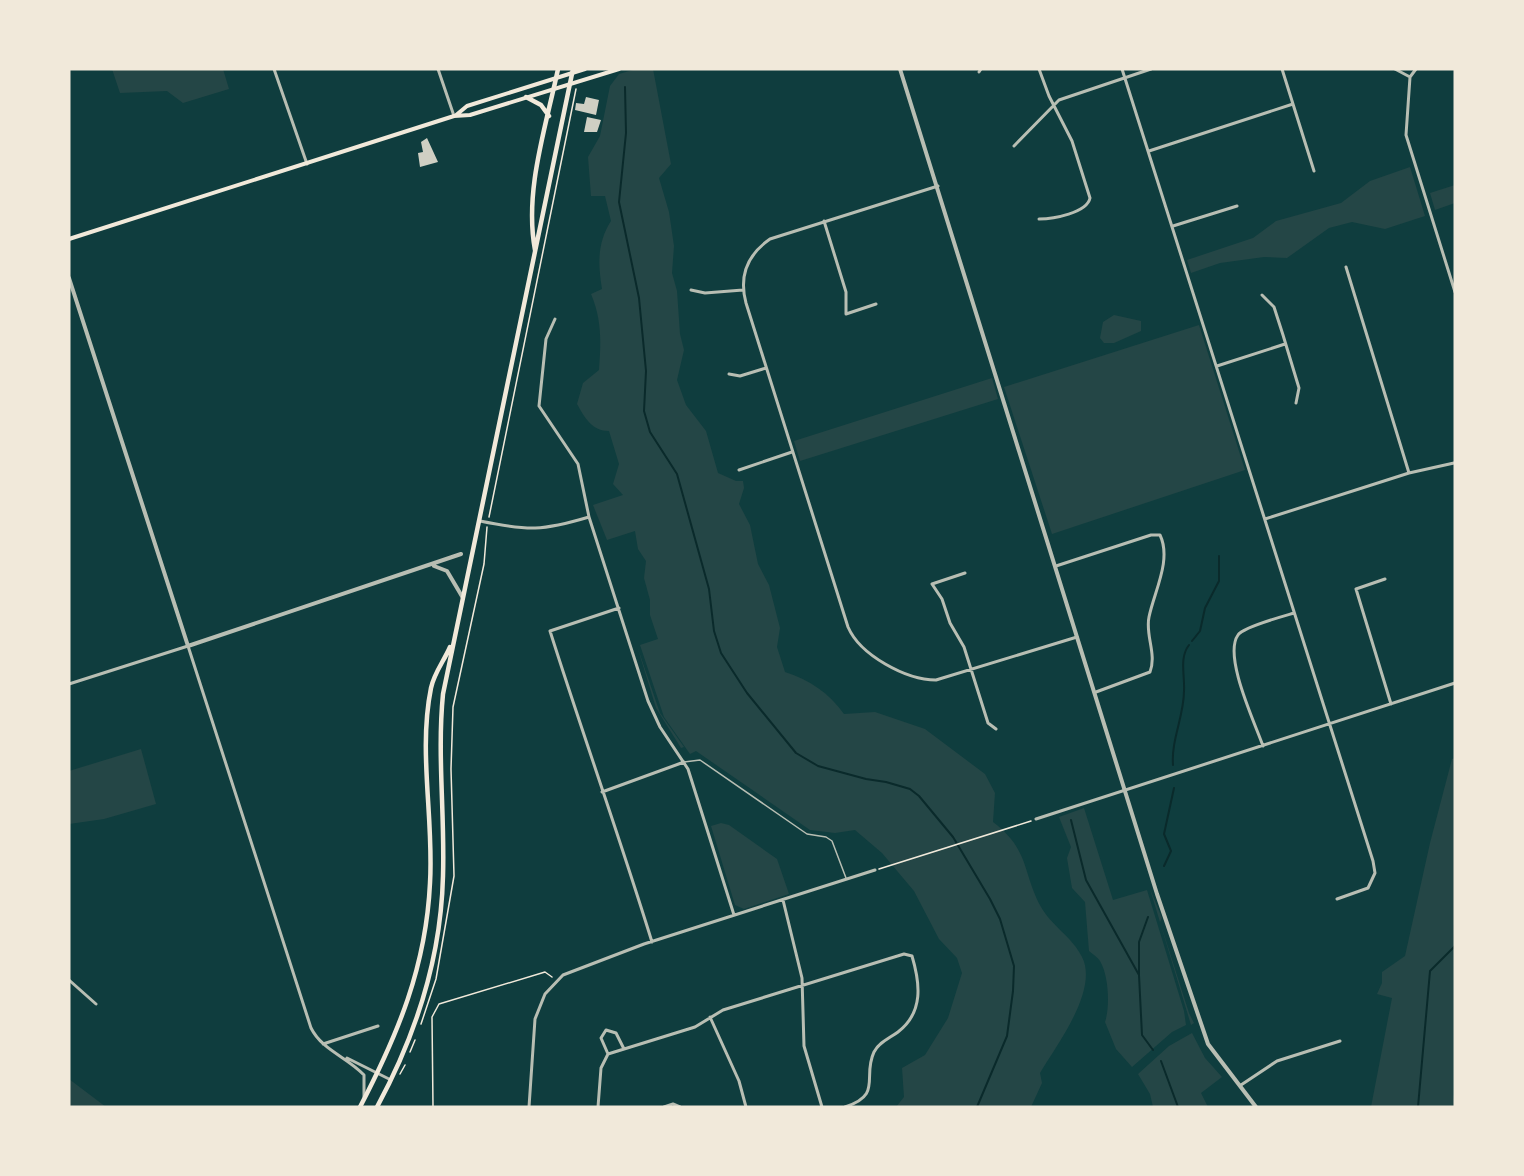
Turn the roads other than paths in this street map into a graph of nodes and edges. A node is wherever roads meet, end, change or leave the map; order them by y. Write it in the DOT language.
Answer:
graph roads {
  1 [pos="274,69"];
  2 [pos="438,69"];
  3 [pos="558,69"];
  4 [pos="585,69"];
  5 [pos="619,69"];
  6 [pos="900,69"];
  7 [pos="1039,69"];
  8 [pos="1122,69"];
  9 [pos="1151,69"];
  10 [pos="1282,69"];
  11 [pos="1395,69"];
  12 [pos="1416,69"];
  13 [pos="572,71"];
  14 [pos="1125,77"];
  15 [pos="1410,77"];
  16 [pos="557,78"];
  17 [pos="570,84"];
  18 [pos="555,88"];
  19 [pos="526,97"];
  20 [pos="1293,104"];
  21 [pos="1054,105"];
  22 [pos="454,116"];
  23 [pos="549,116"];
  24 [pos="1014,146"];
  25 [pos="1149,151"];
  26 [pos="307,164"];
  27 [pos="1314,171"];
  28 [pos="938,186"];
  29 [pos="1237,206"];
  30 [pos="1039,219"];
  31 [pos="824,221"];
  32 [pos="1173,226"];
  33 [pos="69,239"];
  34 [pos="535,253"];
  35 [pos="1346,267"];
  36 [pos="69,278"];
  37 [pos="691,290"];
  38 [pos="743,291"];
  39 [pos="1455,292"];
  40 [pos="1262,295"];
  41 [pos="876,303"];
  42 [pos="555,319"];
  43 [pos="1286,344"];
  44 [pos="1217,366"];
  45 [pos="766,368"];
  46 [pos="729,374"];
  47 [pos="1296,403"];
  48 [pos="792,452"];
  49 [pos="1454,462"];
  50 [pos="739,470"];
  51 [pos="1409,473"];
  52 [pos="590,517"];
  53 [pos="1265,519"];
  54 [pos="480,521"];
  55 [pos="461,554"];
  56 [pos="434,566"];
  57 [pos="1056,566"];
  58 [pos="965,573"];
  59 [pos="1385,579"];
  60 [pos="463,598"];
  61 [pos="619,608"];
  62 [pos="1294,613"];
  63 [pos="455,636"];
  64 [pos="1078,636"];
  65 [pos="188,646"];
  66 [pos="971,670"];
  67 [pos="1455,683"];
  68 [pos="69,684"];
  69 [pos="1096,692"];
  70 [pos="1391,704"];
  71 [pos="1329,725"];
  72 [pos="996,729"];
  73 [pos="1263,746"];
  74 [pos="684,762"];
  75 [pos="1125,790"];
  76 [pos="602,792"];
  77 [pos="1036,819"];
  78 [pos="875,870"];
  79 [pos="846,879"];
  80 [pos="1337,899"];
  81 [pos="783,900"];
  82 [pos="734,915"];
  83 [pos="652,942"];
  84 [pos="69,980"];
  85 [pos="802,985"];
  86 [pos="96,1004"];
  87 [pos="710,1017"];
  88 [pos="378,1026"];
  89 [pos="1340,1041"];
  90 [pos="322,1045"];
  91 [pos="624,1049"];
  92 [pos="608,1054"];
  93 [pos="345,1058"];
  94 [pos="379,1073"];
  95 [pos="391,1080"];
  96 [pos="1241,1085"];
  97 [pos="363,1101"];
  98 [pos="360,1107"];
  99 [pos="377,1107"];
  100 [pos="529,1107"];
  101 [pos="598,1107"];
  102 [pos="664,1107"];
  103 [pos="680,1107"];
  104 [pos="746,1107"];
  105 [pos="822,1107"];
  106 [pos="845,1107"];
  107 [pos="1256,1107"];
  1 -- 26 [label="street"];
  2 -- 22 [label="street"];
  3 -- 16 [label="main road"];
  4 -- 13 [label="main road"];
  5 -- 17 [label="main road"];
  6 -- 28 [label="street"];
  7 -- 21 [label="street"];
  8 -- 14 [label="street"];
  9 -- 14 [label="street"];
  10 -- 20 [label="street"];
  11 -- 15 [label="street"];
  12 -- 15 [label="street"];
  13 -- 16 [label="main road"];
  13 -- 17 [label="main road"];
  14 -- 21 [label="street"];
  14 -- 25 [label="street"];
  15 -- 39 [label="street"];
  16 -- 18 [label="main road"];
  16 -- 22 [label="main road"];
  17 -- 18 [label="main road"];
  17 -- 34 [label="main road"];
  18 -- 19 [label="main road"];
  18 -- 23 [label="main road"];
  19 -- 22 [label="main road"];
  19 -- 23 [label="main road"];
  20 -- 25 [label="street"];
  20 -- 27 [label="street"];
  21 -- 24 [label="street"];
  21 -- 30 [label="street"];
  22 -- 26 [label="main road"];
  23 -- 34 [label="main road"];
  25 -- 32 [label="street"];
  26 -- 33 [label="main road"];
  28 -- 31 [label="street"];
  28 -- 57 [label="street"];
  29 -- 32 [label="street"];
  31 -- 38 [label="street"];
  31 -- 41 [label="street"];
  32 -- 44 [label="street"];
  34 -- 54 [label="main road"];
  35 -- 51 [label="street"];
  36 -- 65 [label="street"];
  37 -- 38 [label="street"];
  38 -- 45 [label="street"];
  40 -- 43 [label="street"];
  42 -- 52 [label="street"];
  43 -- 44 [label="street"];
  43 -- 47 [label="street"];
  44 -- 53 [label="street"];
  45 -- 46 [label="street"];
  45 -- 48 [label="street"];
  48 -- 50 [label="street"];
  48 -- 66 [label="street"];
  49 -- 51 [label="street"];
  51 -- 53 [label="street"];
  52 -- 54 [label="street"];
  52 -- 61 [label="street"];
  53 -- 62 [label="street"];
  54 -- 60 [label="main road"];
  55 -- 56 [label="street"];
  56 -- 60 [label="street"];
  56 -- 65 [label="street"];
  57 -- 64 [label="street"];
  57 -- 69 [label="street"];
  58 -- 66 [label="street"];
  59 -- 70 [label="street"];
  60 -- 63 [label="main road"];
  61 -- 74 [label="street"];
  61 -- 76 [label="street"];
  62 -- 71 [label="street"];
  62 -- 73 [label="street"];
  63 -- 94 [label="main road"];
  63 -- 95 [label="main road"];
  64 -- 66 [label="street"];
  64 -- 69 [label="street"];
  65 -- 68 [label="street"];
  65 -- 90 [label="street"];
  66 -- 72 [label="street"];
  67 -- 70 [label="street"];
  69 -- 75 [label="street"];
  70 -- 71 [label="street"];
  71 -- 73 [label="street"];
  71 -- 80 [label="street"];
  73 -- 75 [label="street"];
  74 -- 76 [label="street"];
  74 -- 79 [label="lane"];
  74 -- 82 [label="street"];
  75 -- 77 [label="street"];
  75 -- 96 [label="street"];
  76 -- 83 [label="street"];
  78 -- 79 [label="street"];
  79 -- 81 [label="street"];
  81 -- 82 [label="street"];
  81 -- 85 [label="street"];
  82 -- 83 [label="street"];
  83 -- 100 [label="street"];
  84 -- 86 [label="street"];
  85 -- 87 [label="street"];
  85 -- 105 [label="street"];
  85 -- 106 [label="street"];
  87 -- 91 [label="street"];
  87 -- 104 [label="street"];
  88 -- 90 [label="street"];
  89 -- 96 [label="street"];
  90 -- 93 [label="street"];
  91 -- 92 [label="street"];
  91 -- 92 [label="street"];
  92 -- 101 [label="street"];
  93 -- 94 [label="street"];
  93 -- 97 [label="street"];
  94 -- 95 [label="street"];
  94 -- 97 [label="main road"];
  95 -- 99 [label="main road"];
  96 -- 107 [label="street"];
  97 -- 98 [label="main road"];
  102 -- 103 [label="street"];
}
